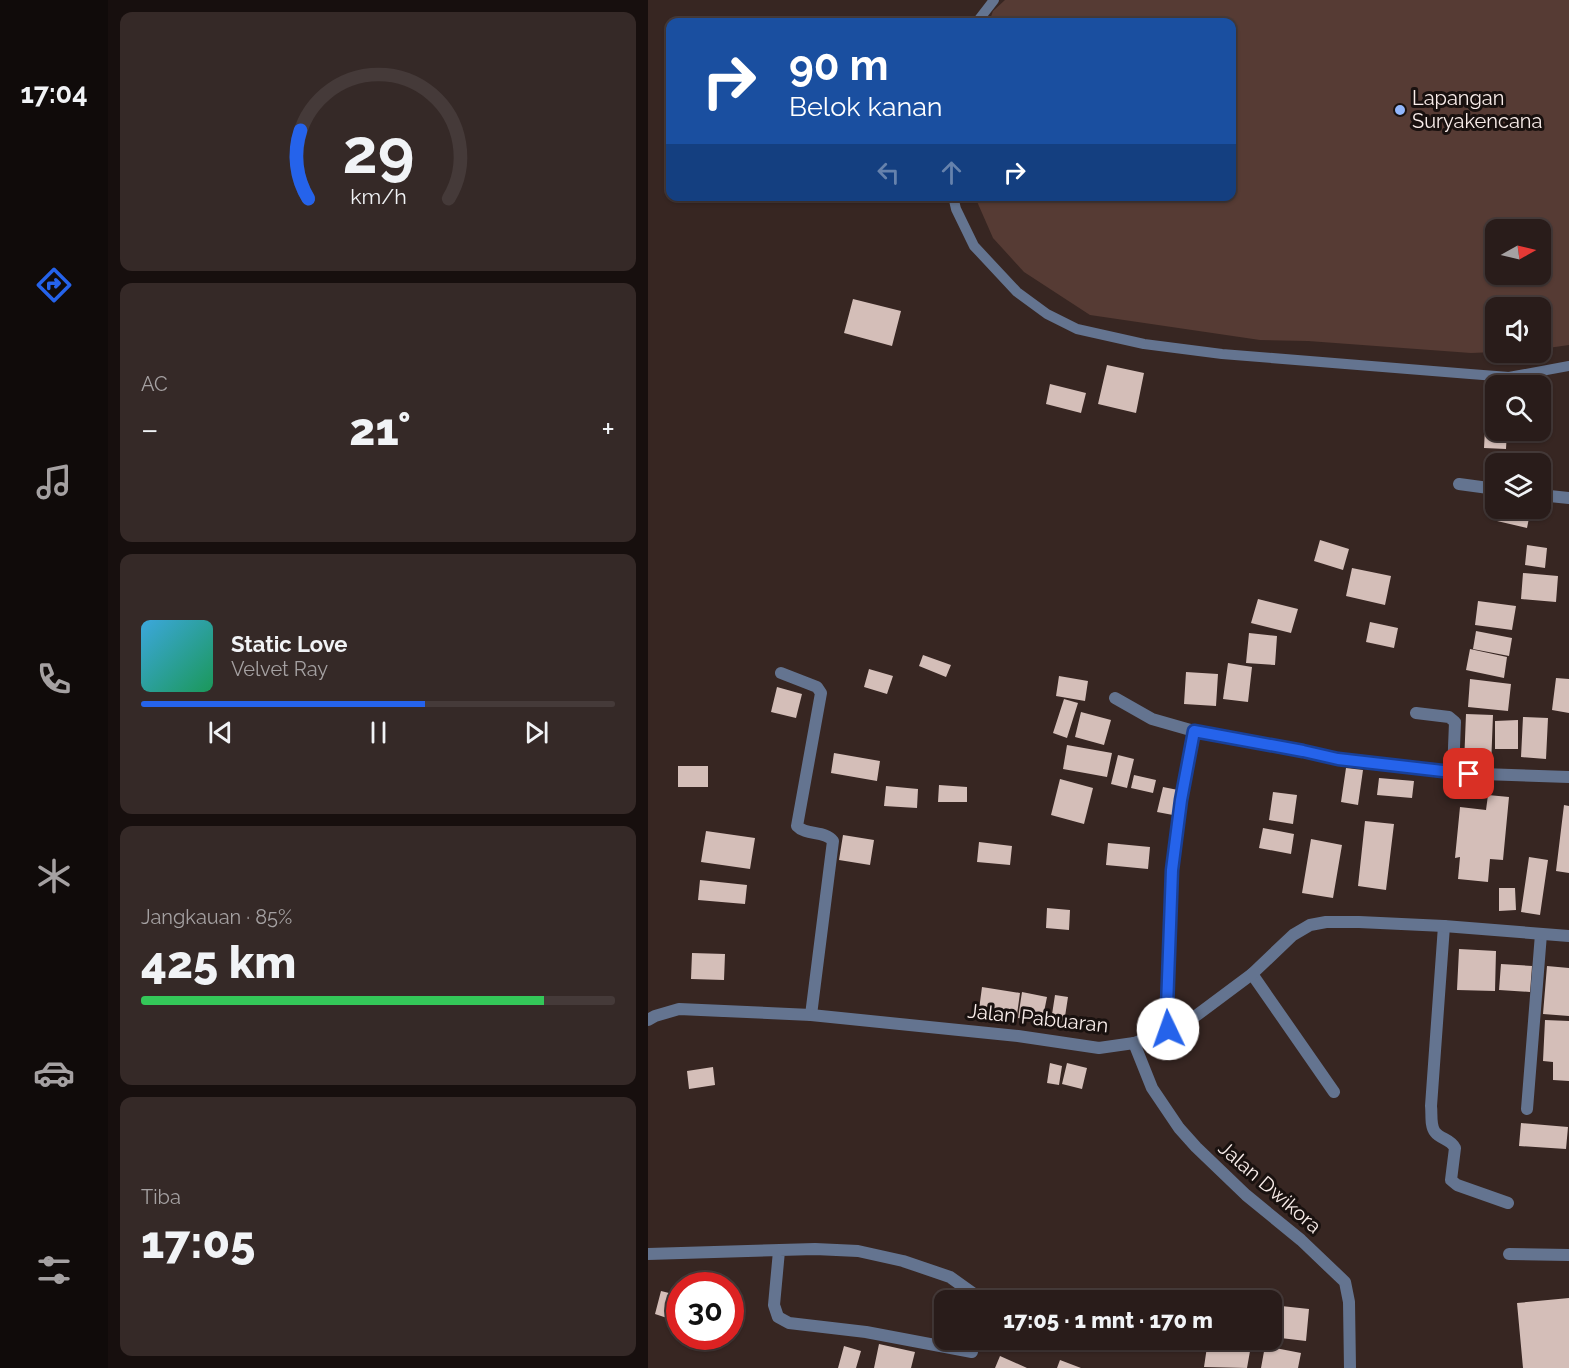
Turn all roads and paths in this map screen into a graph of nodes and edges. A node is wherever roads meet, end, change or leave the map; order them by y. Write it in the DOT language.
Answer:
graph roads {
  1 [pos="994,0"];
  2 [pos="980,18"];
  3 [pos="954,201"];
  4 [pos="1569,366"];
  5 [pos="1459,484"];
  6 [pos="1485,488"];
  7 [pos="1551,496"];
  8 [pos="1569,498"];
  9 [pos="781,673"];
  10 [pos="1115,698"];
  11 [pos="1416,713"];
  12 [pos="1194,731"];
  13 [pos="1453,773"];
  14 [pos="1569,777"];
  15 [pos="1444,926"];
  16 [pos="1541,934"];
  17 [pos="1569,936"];
  18 [pos="1252,974"];
  19 [pos="811,1015"];
  20 [pos="648,1020"];
  21 [pos="1168,1029"];
  22 [pos="1134,1043"];
  23 [pos="1334,1092"];
  24 [pos="1527,1109"];
  25 [pos="1508,1203"];
  26 [pos="779,1251"];
  27 [pos="648,1254"];
  28 [pos="1509,1254"];
  29 [pos="1569,1255"];
  30 [pos="969,1290"];
  31 [pos="972,1352"];
  32 [pos="1350,1368"];
  1 -- 2 [label="lane"];
  3 -- 4 [label="lane"];
  5 -- 6 [label="street"];
  7 -- 8 [label="street"];
  9 -- 19 [label="street"];
  10 -- 12 [label="street"];
  11 -- 13 [label="street"];
  12 -- 13 [label="street"];
  12 -- 21 [label="street"];
  13 -- 14 [label="street"];
  15 -- 16 [label="street, Jalan Pabuaran"];
  15 -- 18 [label="street, Jalan Pabuaran"];
  15 -- 25 [label="street"];
  16 -- 17 [label="street, Jalan Pabuaran"];
  16 -- 24 [label="street"];
  18 -- 21 [label="street, Jalan Pabuaran"];
  18 -- 23 [label="street"];
  19 -- 20 [label="street, Jalan Pabuaran"];
  19 -- 22 [label="street, Jalan Pabuaran"];
  21 -- 22 [label="street, Jalan Pabuaran"];
  22 -- 32 [label="street, Jalan Dwikora"];
  26 -- 27 [label="street"];
  26 -- 30 [label="street"];
  26 -- 31 [label="street"];
  28 -- 29 [label="street"];
}
